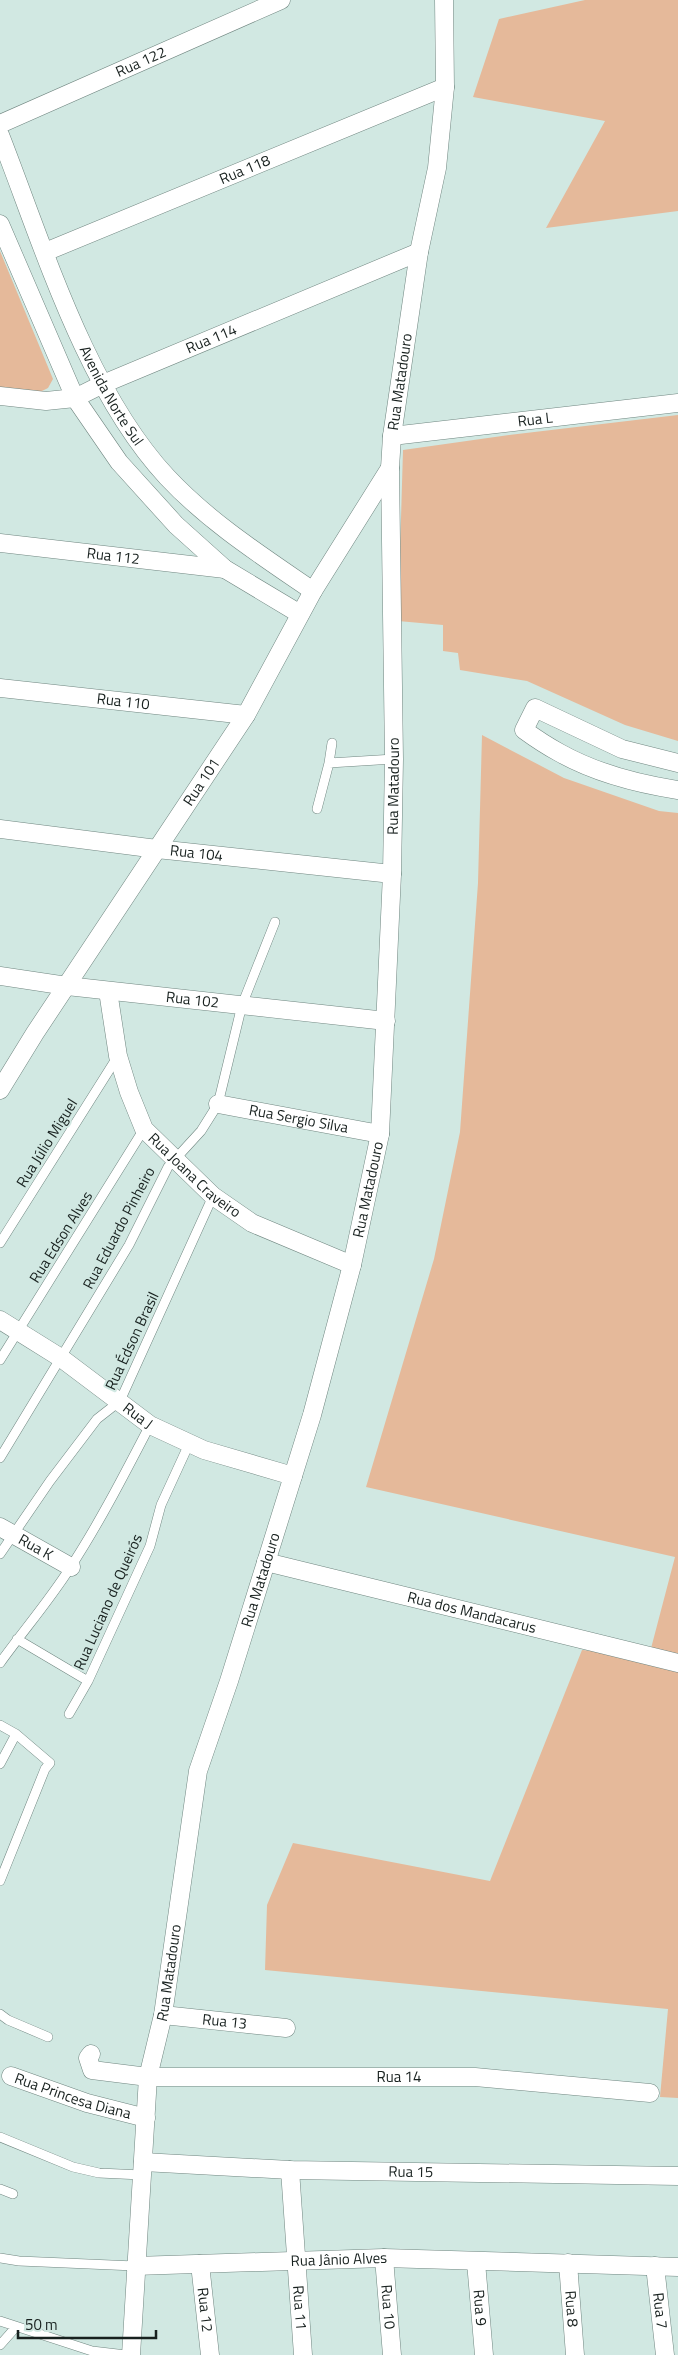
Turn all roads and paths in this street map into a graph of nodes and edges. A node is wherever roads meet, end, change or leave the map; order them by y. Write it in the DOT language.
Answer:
graph roads {
  1 [pos="281,0"];
  2 [pos="444,0"];
  3 [pos="445,87"];
  4 [pos="0,124"];
  5 [pos="0,136"];
  6 [pos="0,224"];
  7 [pos="45,252"];
  8 [pos="418,252"];
  9 [pos="103,384"];
  10 [pos="0,396"];
  11 [pos="75,398"];
  12 [pos="678,403"];
  13 [pos="392,436"];
  14 [pos="390,468"];
  15 [pos="0,543"];
  16 [pos="226,569"];
  17 [pos="313,591"];
  18 [pos="300,614"];
  19 [pos="0,688"];
  20 [pos="246,715"];
  21 [pos="332,743"];
  22 [pos="394,759"];
  23 [pos="678,763"];
  24 [pos="329,764"];
  25 [pos="678,790"];
  26 [pos="317,809"];
  27 [pos="0,829"];
  28 [pos="157,849"];
  29 [pos="392,874"];
  30 [pos="275,922"];
  31 [pos="0,976"];
  32 [pos="67,986"];
  33 [pos="108,990"];
  34 [pos="242,1005"];
  35 [pos="386,1021"];
  36 [pos="118,1056"];
  37 [pos="0,1090"];
  38 [pos="218,1104"];
  39 [pos="144,1129"];
  40 [pos="380,1134"];
  41 [pos="175,1159"];
  42 [pos="213,1196"];
  43 [pos="0,1244"];
  44 [pos="352,1265"];
  45 [pos="0,1320"];
  46 [pos="18,1332"];
  47 [pos="62,1358"];
  48 [pos="0,1360"];
  49 [pos="120,1400"];
  50 [pos="150,1425"];
  51 [pos="190,1444"];
  52 [pos="0,1458"];
  53 [pos="293,1476"];
  54 [pos="6,1530"];
  55 [pos="0,1554"];
  56 [pos="266,1562"];
  57 [pos="71,1567"];
  58 [pos="17,1639"];
  59 [pos="0,1663"];
  60 [pos="678,1663"];
  61 [pos="88,1682"];
  62 [pos="69,1714"];
  63 [pos="0,1725"];
  64 [pos="16,1734"];
  65 [pos="0,1764"];
  66 [pos="0,1881"];
  67 [pos="0,2014"];
  68 [pos="163,2015"];
  69 [pos="286,2028"];
  70 [pos="48,2037"];
  71 [pos="91,2054"];
  72 [pos="5,2074"];
  73 [pos="148,2077"];
  74 [pos="650,2093"];
  75 [pos="146,2118"];
  76 [pos="0,2137"];
  77 [pos="143,2169"];
  78 [pos="290,2170"];
  79 [pos="678,2176"];
  80 [pos="0,2189"];
  81 [pos="13,2194"];
  82 [pos="0,2258"];
  83 [pos="384,2258"];
  84 [pos="296,2262"];
  85 [pos="476,2262"];
  86 [pos="200,2264"];
  87 [pos="568,2264"];
  88 [pos="135,2266"];
  89 [pos="655,2266"];
  90 [pos="678,2267"];
  91 [pos="0,2321"];
  92 [pos="16,2327"];
  93 [pos="0,2345"];
  94 [pos="126,2355"];
  95 [pos="131,2355"];
  96 [pos="210,2355"];
  97 [pos="304,2355"];
  98 [pos="392,2355"];
  99 [pos="484,2355"];
  100 [pos="575,2355"];
  101 [pos="665,2355"];
  1 -- 4 [label="street, Rua 122"];
  2 -- 3 [label="street, Rua Matadouro"];
  3 -- 7 [label="street, Rua 118"];
  3 -- 8 [label="street, Rua Matadouro"];
  5 -- 7 [label="street, Avenida Norte Sul"];
  6 -- 11 [label="street, Avenida Norte Sul"];
  7 -- 9 [label="street, Avenida Norte Sul"];
  8 -- 9 [label="street, Rua 114"];
  8 -- 13 [label="street, Rua Matadouro"];
  9 -- 11 [label="street, Rua 114"];
  9 -- 17 [label="street, Avenida Norte Sul"];
  10 -- 11 [label="street, Rua 114"];
  11 -- 16 [label="street, Avenida Norte Sul"];
  12 -- 13 [label="street, Rua L"];
  13 -- 14 [label="street, Rua Matadouro"];
  14 -- 17 [label="street, Rua 101"];
  14 -- 22 [label="street, Rua Matadouro"];
  15 -- 16 [label="street, Rua 112"];
  16 -- 18 [label="street, Avenida Norte Sul"];
  17 -- 18 [label="street, Rua 101"];
  18 -- 20 [label="street, Rua 101"];
  19 -- 20 [label="street, Rua 110"];
  20 -- 28 [label="street, Rua 101"];
  21 -- 24 [label="lane"];
  22 -- 24 [label="lane"];
  22 -- 29 [label="street, Rua Matadouro"];
  23 -- 25 [label="street"];
  24 -- 26 [label="lane"];
  27 -- 28 [label="street, Rua 104"];
  28 -- 29 [label="street, Rua 104"];
  28 -- 32 [label="street, Rua 101"];
  29 -- 35 [label="street, Rua Matadouro"];
  30 -- 34 [label="lane, Rua Eduardo Pinheiro"];
  31 -- 32 [label="street, Rua 102"];
  32 -- 33 [label="street, Rua 102"];
  32 -- 37 [label="street, Rua 101"];
  33 -- 34 [label="street, Rua 102"];
  33 -- 36 [label="street, Rua Joana Craveiro"];
  34 -- 35 [label="street, Rua 102"];
  34 -- 38 [label="lane, Rua Eduardo Pinheiro"];
  35 -- 40 [label="street, Rua Matadouro"];
  36 -- 39 [label="street, Rua Joana Craveiro"];
  36 -- 43 [label="lane, Rua Júlio Miguel"];
  38 -- 40 [label="street, Rua Sergio Silva"];
  38 -- 41 [label="lane, Rua Eduardo Pinheiro"];
  39 -- 41 [label="street, Rua Joana Craveiro"];
  39 -- 46 [label="lane, Rua Edson Alves"];
  40 -- 44 [label="street, Rua Matadouro"];
  41 -- 42 [label="street, Rua Joana Craveiro"];
  41 -- 47 [label="lane, Rua Eduardo Pinheiro"];
  42 -- 44 [label="street, Rua Joana Craveiro"];
  42 -- 49 [label="lane, Rua Édson Brasil"];
  44 -- 53 [label="street, Rua Matadouro"];
  45 -- 46 [label="street, Rua J"];
  46 -- 47 [label="street, Rua J"];
  46 -- 48 [label="lane, Rua Edson Alves"];
  47 -- 49 [label="street, Rua J"];
  47 -- 52 [label="lane, Rua Eduardo Pinheiro"];
  49 -- 50 [label="street, Rua J"];
  49 -- 54 [label="lane, Rua Édson Brasil"];
  50 -- 51 [label="street, Rua J"];
  50 -- 57 [label="lane"];
  51 -- 53 [label="street, Rua J"];
  51 -- 61 [label="lane, Rua Luciano de Queirós"];
  53 -- 56 [label="street, Rua Matadouro"];
  54 -- 55 [label="lane, Rua Édson Brasil"];
  54 -- 57 [label="street, Rua K"];
  56 -- 60 [label="street, Rua dos Mandacarus"];
  56 -- 68 [label="street, Rua Matadouro"];
  57 -- 58 [label="lane"];
  58 -- 59 [label="lane"];
  58 -- 61 [label="lane"];
  61 -- 62 [label="lane, Rua Luciano de Queirós"];
  63 -- 64 [label="lane"];
  64 -- 65 [label="lane"];
  64 -- 66 [label="lane"];
  67 -- 70 [label="lane"];
  68 -- 69 [label="street, Rua 13"];
  68 -- 73 [label="street, Rua Matadouro"];
  71 -- 73 [label="street, Rua 14"];
  72 -- 75 [label="street, Rua Princesa Diana"];
  73 -- 74 [label="street, Rua 14"];
  73 -- 75 [label="street, Rua Matadouro"];
  75 -- 77 [label="street, Rua Matadouro"];
  76 -- 77 [label="lane"];
  77 -- 78 [label="street, Rua 15"];
  77 -- 88 [label="street, Rua Matadouro"];
  78 -- 79 [label="street, Rua 15"];
  78 -- 84 [label="street, Rua 11"];
  80 -- 81 [label="lane"];
  82 -- 88 [label="lane, Rua Jânio Alves"];
  83 -- 84 [label="street, Rua Jânio Alves"];
  83 -- 85 [label="street, Rua Jânio Alves"];
  83 -- 98 [label="street, Rua 10"];
  84 -- 86 [label="street, Rua Jânio Alves"];
  84 -- 97 [label="street, Rua 11"];
  85 -- 87 [label="street, Rua Jânio Alves"];
  85 -- 99 [label="street, Rua 9"];
  86 -- 88 [label="street, Rua Jânio Alves"];
  86 -- 96 [label="street, Rua 12"];
  87 -- 89 [label="street, Rua Jânio Alves"];
  87 -- 100 [label="street, Rua 8"];
  88 -- 95 [label="street, Rua Matadouro"];
  89 -- 90 [label="street, Rua Jânio Alves"];
  89 -- 101 [label="street, Rua 7"];
  91 -- 92 [label="lane"];
  92 -- 93 [label="lane"];
  92 -- 94 [label="lane"];
}
